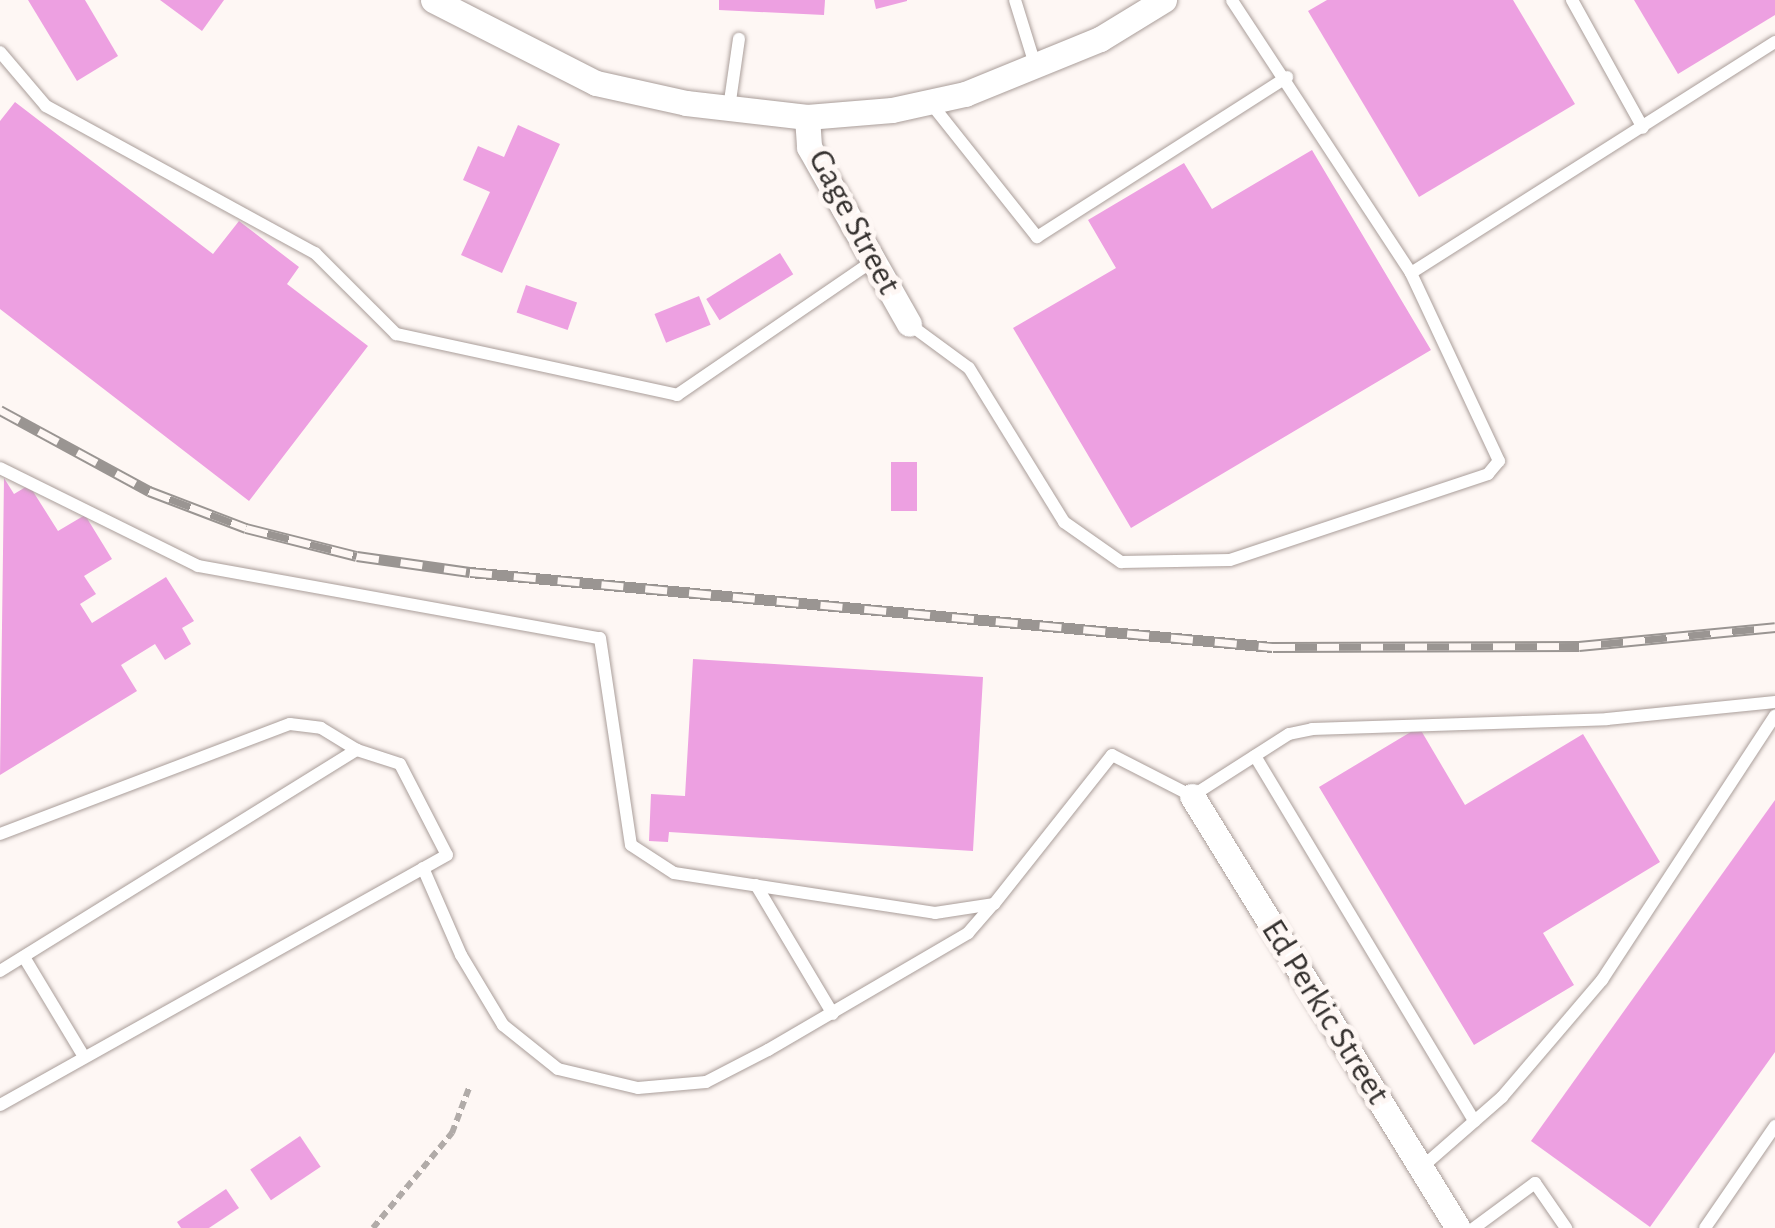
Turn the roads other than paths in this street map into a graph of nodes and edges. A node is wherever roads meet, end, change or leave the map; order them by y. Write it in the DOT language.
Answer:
graph roads {
  1 [pos="432,0"];
  2 [pos="1015,0"];
  3 [pos="1164,0"];
  4 [pos="1232,0"];
  5 [pos="1572,0"];
  6 [pos="739,39"];
  7 [pos="1775,42"];
  8 [pos="0,52"];
  9 [pos="1036,68"];
  10 [pos="1287,77"];
  11 [pos="930,101"];
  12 [pos="729,108"];
  13 [pos="808,117"];
  14 [pos="1644,128"];
  15 [pos="873,261"];
  16 [pos="1411,273"];
  17 [pos="909,324"];
  18 [pos="0,468"];
  19 [pos="1775,702"];
  20 [pos="1775,716"];
  21 [pos="357,750"];
  22 [pos="1256,756"];
  23 [pos="1192,796"];
  24 [pos="0,834"];
  25 [pos="423,868"];
  26 [pos="756,885"];
  27 [pos="994,904"];
  28 [pos="24,956"];
  29 [pos="0,971"];
  30 [pos="833,1014"];
  31 [pos="84,1057"];
  32 [pos="0,1105"];
  33 [pos="1474,1121"];
  34 [pos="1775,1126"];
  35 [pos="1421,1168"];
  36 [pos="1458,1228"];
  37 [pos="1474,1228"];
  38 [pos="1566,1228"];
  39 [pos="1706,1228"];
  1 -- 12 [label="street"];
  2 -- 9 [label="lane"];
  3 -- 9 [label="street"];
  4 -- 10 [label="lane"];
  5 -- 14 [label="lane"];
  6 -- 12 [label="lane"];
  7 -- 14 [label="lane"];
  8 -- 15 [label="lane"];
  9 -- 11 [label="street"];
  10 -- 11 [label="lane"];
  10 -- 16 [label="lane"];
  11 -- 13 [label="street"];
  12 -- 13 [label="street"];
  13 -- 15 [label="street, Gage Street"];
  14 -- 16 [label="lane"];
  15 -- 17 [label="street, Gage Street"];
  16 -- 17 [label="lane"];
  18 -- 26 [label="lane"];
  19 -- 22 [label="lane"];
  20 -- 33 [label="lane"];
  21 -- 24 [label="lane"];
  21 -- 25 [label="lane"];
  21 -- 28 [label="lane"];
  22 -- 23 [label="lane"];
  22 -- 33 [label="lane"];
  23 -- 27 [label="lane"];
  23 -- 35 [label="street, Ed Perkic Street"];
  25 -- 30 [label="lane"];
  25 -- 31 [label="lane"];
  26 -- 27 [label="lane"];
  26 -- 30 [label="lane"];
  27 -- 30 [label="lane"];
  28 -- 29 [label="lane"];
  28 -- 31 [label="lane"];
  31 -- 32 [label="lane"];
  33 -- 35 [label="lane"];
  34 -- 39 [label="lane"];
  35 -- 36 [label="street, Ed Perkic Street"];
  37 -- 38 [label="lane"];
}
